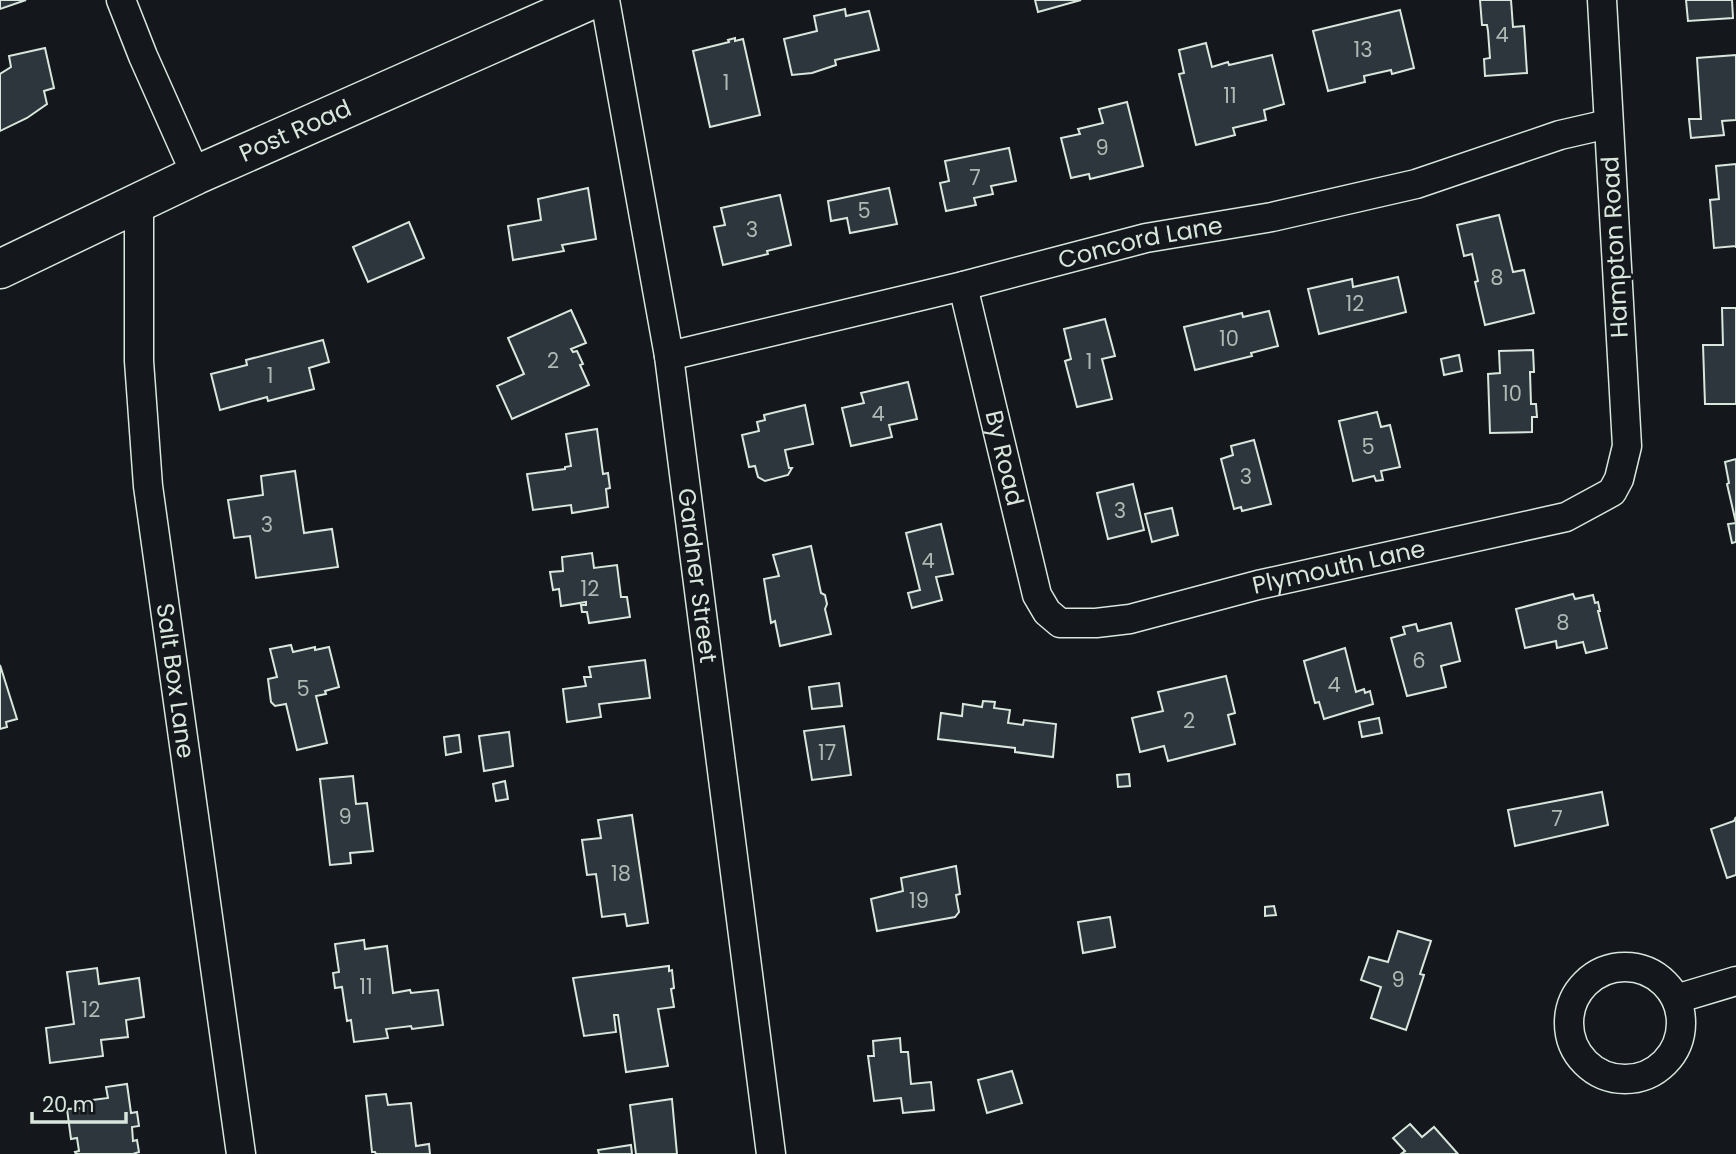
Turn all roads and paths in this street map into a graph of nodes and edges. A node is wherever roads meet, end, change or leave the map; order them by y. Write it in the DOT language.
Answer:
graph roads {
  1 [pos="121,0"];
  2 [pos="591,0"];
  3 [pos="606,0"];
  4 [pos="1602,0"];
  5 [pos="1608,124"];
  6 [pos="196,175"];
  7 [pos="139,203"];
  8 [pos="0,269"];
  9 [pos="963,286"];
  10 [pos="669,356"];
  11 [pos="1612,492"];
  12 [pos="1060,623"];
  13 [pos="1736,981"];
  14 [pos="1676,999"];
  15 [pos="241,1154"];
  16 [pos="771,1154"];
  1 -- 6 [label="street"];
  2 -- 6 [label="main road, Post Road"];
  3 -- 10 [label="street, Gardner Street"];
  4 -- 5 [label="street, Hampton Road"];
  5 -- 9 [label="street, Concord Lane"];
  5 -- 11 [label="street, Hampton Road"];
  6 -- 7 [label="main road, Post Road"];
  7 -- 8 [label="main road, Post Road"];
  7 -- 15 [label="street, Salt Box Lane"];
  9 -- 10 [label="street, Concord Lane"];
  9 -- 12 [label="street, By Road"];
  10 -- 16 [label="street, Gardner Street"];
  11 -- 12 [label="street, Plymouth Lane"];
  13 -- 14 [label="street"];
  14 -- 14 [label="street"];
}
